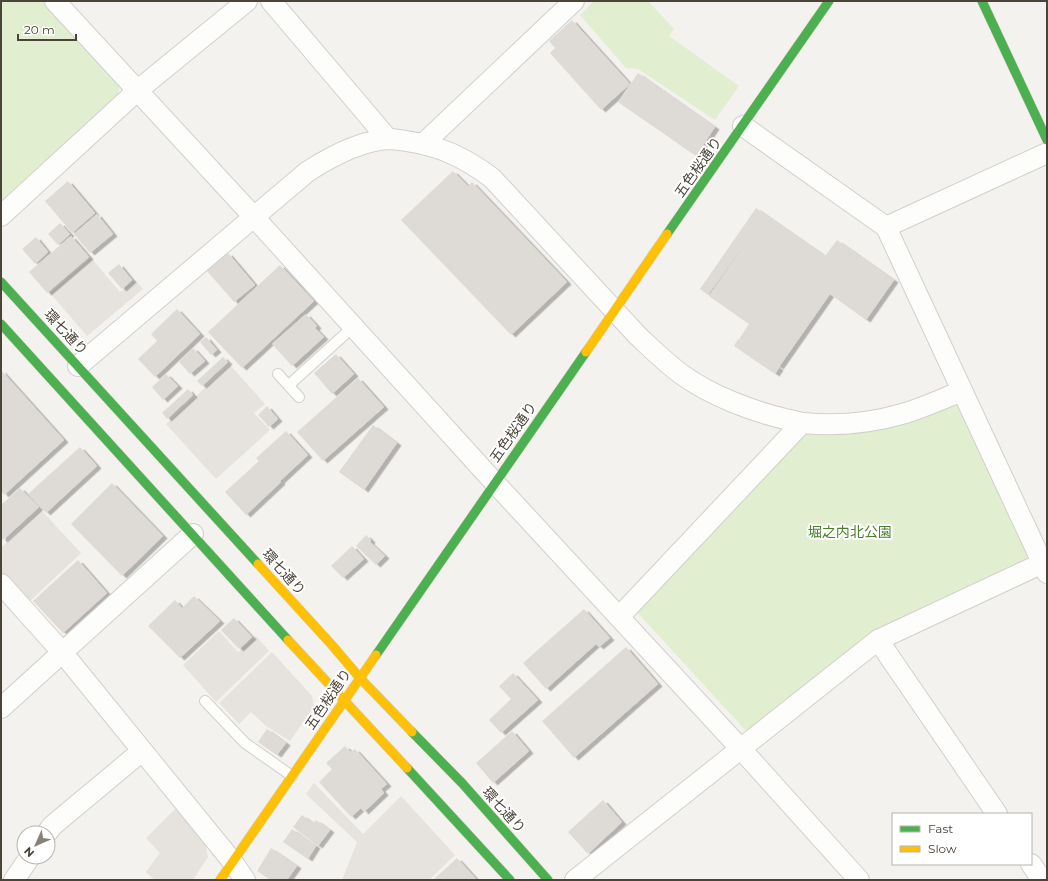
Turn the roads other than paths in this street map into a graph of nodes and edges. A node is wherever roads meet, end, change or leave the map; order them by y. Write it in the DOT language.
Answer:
graph roads {
  1 [pos="55,1"];
  2 [pos="247,1"];
  3 [pos="271,1"];
  4 [pos="574,1"];
  5 [pos="827,1"];
  6 [pos="982,1"];
  7 [pos="138,90"];
  8 [pos="743,126"];
  9 [pos="388,139"];
  10 [pos="1047,140"];
  11 [pos="423,144"];
  12 [pos="1047,153"];
  13 [pos="1,216"];
  14 [pos="253,216"];
  15 [pos="886,227"];
  16 [pos="1,282"];
  17 [pos="614,311"];
  18 [pos="1,324"];
  19 [pos="354,326"];
  20 [pos="78,366"];
  21 [pos="278,374"];
  22 [pos="289,385"];
  23 [pos="962,391"];
  24 [pos="299,397"];
  25 [pos="802,423"];
  26 [pos="495,483"];
  27 [pos="192,534"];
  28 [pos="1046,565"];
  29 [pos="1,584"];
  30 [pos="619,617"];
  31 [pos="878,640"];
  32 [pos="62,652"];
  33 [pos="360,678"];
  34 [pos="205,700"];
  35 [pos="344,700"];
  36 [pos="1,708"];
  37 [pos="741,749"];
  38 [pos="142,751"];
  39 [pos="292,776"];
  40 [pos="996,813"];
  41 [pos="53,825"];
  42 [pos="232,862"];
  43 [pos="24,865"];
  44 [pos="1032,865"];
  45 [pos="14,880"];
  46 [pos="220,880"];
  47 [pos="245,880"];
  48 [pos="510,880"];
  49 [pos="548,880"];
  50 [pos="576,880"];
  51 [pos="859,880"];
  52 [pos="1042,880"];
  1 -- 7 [label="street"];
  2 -- 7 [label="street"];
  3 -- 9 [label="street"];
  4 -- 11 [label="street"];
  5 -- 8 [label="main road, 五色桜通り"];
  6 -- 10 [label="main road"];
  7 -- 13 [label="street"];
  7 -- 14 [label="street"];
  8 -- 15 [label="street"];
  8 -- 17 [label="main road, 五色桜通り"];
  9 -- 11 [label="street"];
  9 -- 14 [label="street"];
  11 -- 17 [label="street"];
  12 -- 15 [label="street"];
  14 -- 19 [label="street"];
  14 -- 20 [label="street"];
  15 -- 23 [label="street"];
  16 -- 20 [label="main road, 環七通り"];
  17 -- 25 [label="street"];
  17 -- 26 [label="main road, 五色桜通り"];
  18 -- 27 [label="main road"];
  19 -- 22 [label="lane"];
  19 -- 26 [label="street"];
  20 -- 33 [label="main road, 環七通り"];
  21 -- 22 [label="lane"];
  22 -- 24 [label="lane"];
  23 -- 25 [label="street"];
  23 -- 28 [label="street"];
  25 -- 30 [label="street"];
  26 -- 30 [label="street"];
  26 -- 33 [label="main road, 五色桜通り"];
  27 -- 32 [label="street"];
  27 -- 35 [label="main road"];
  28 -- 31 [label="street"];
  29 -- 32 [label="street"];
  30 -- 37 [label="street"];
  31 -- 37 [label="street"];
  31 -- 40 [label="street"];
  32 -- 36 [label="street"];
  32 -- 38 [label="street"];
  33 -- 35 [label="main road, 五色桜通り"];
  33 -- 49 [label="main road, 環七通り"];
  34 -- 39 [label="lane"];
  35 -- 39 [label="main road, 五色桜通り"];
  35 -- 48 [label="main road"];
  37 -- 50 [label="street"];
  37 -- 51 [label="street"];
  38 -- 41 [label="street"];
  38 -- 42 [label="street"];
  39 -- 42 [label="main road, 五色桜通り"];
  42 -- 46 [label="main road, 五色桜通り"];
  42 -- 47 [label="street"];
  43 -- 45 [label="street"];
  44 -- 52 [label="street"];
}
